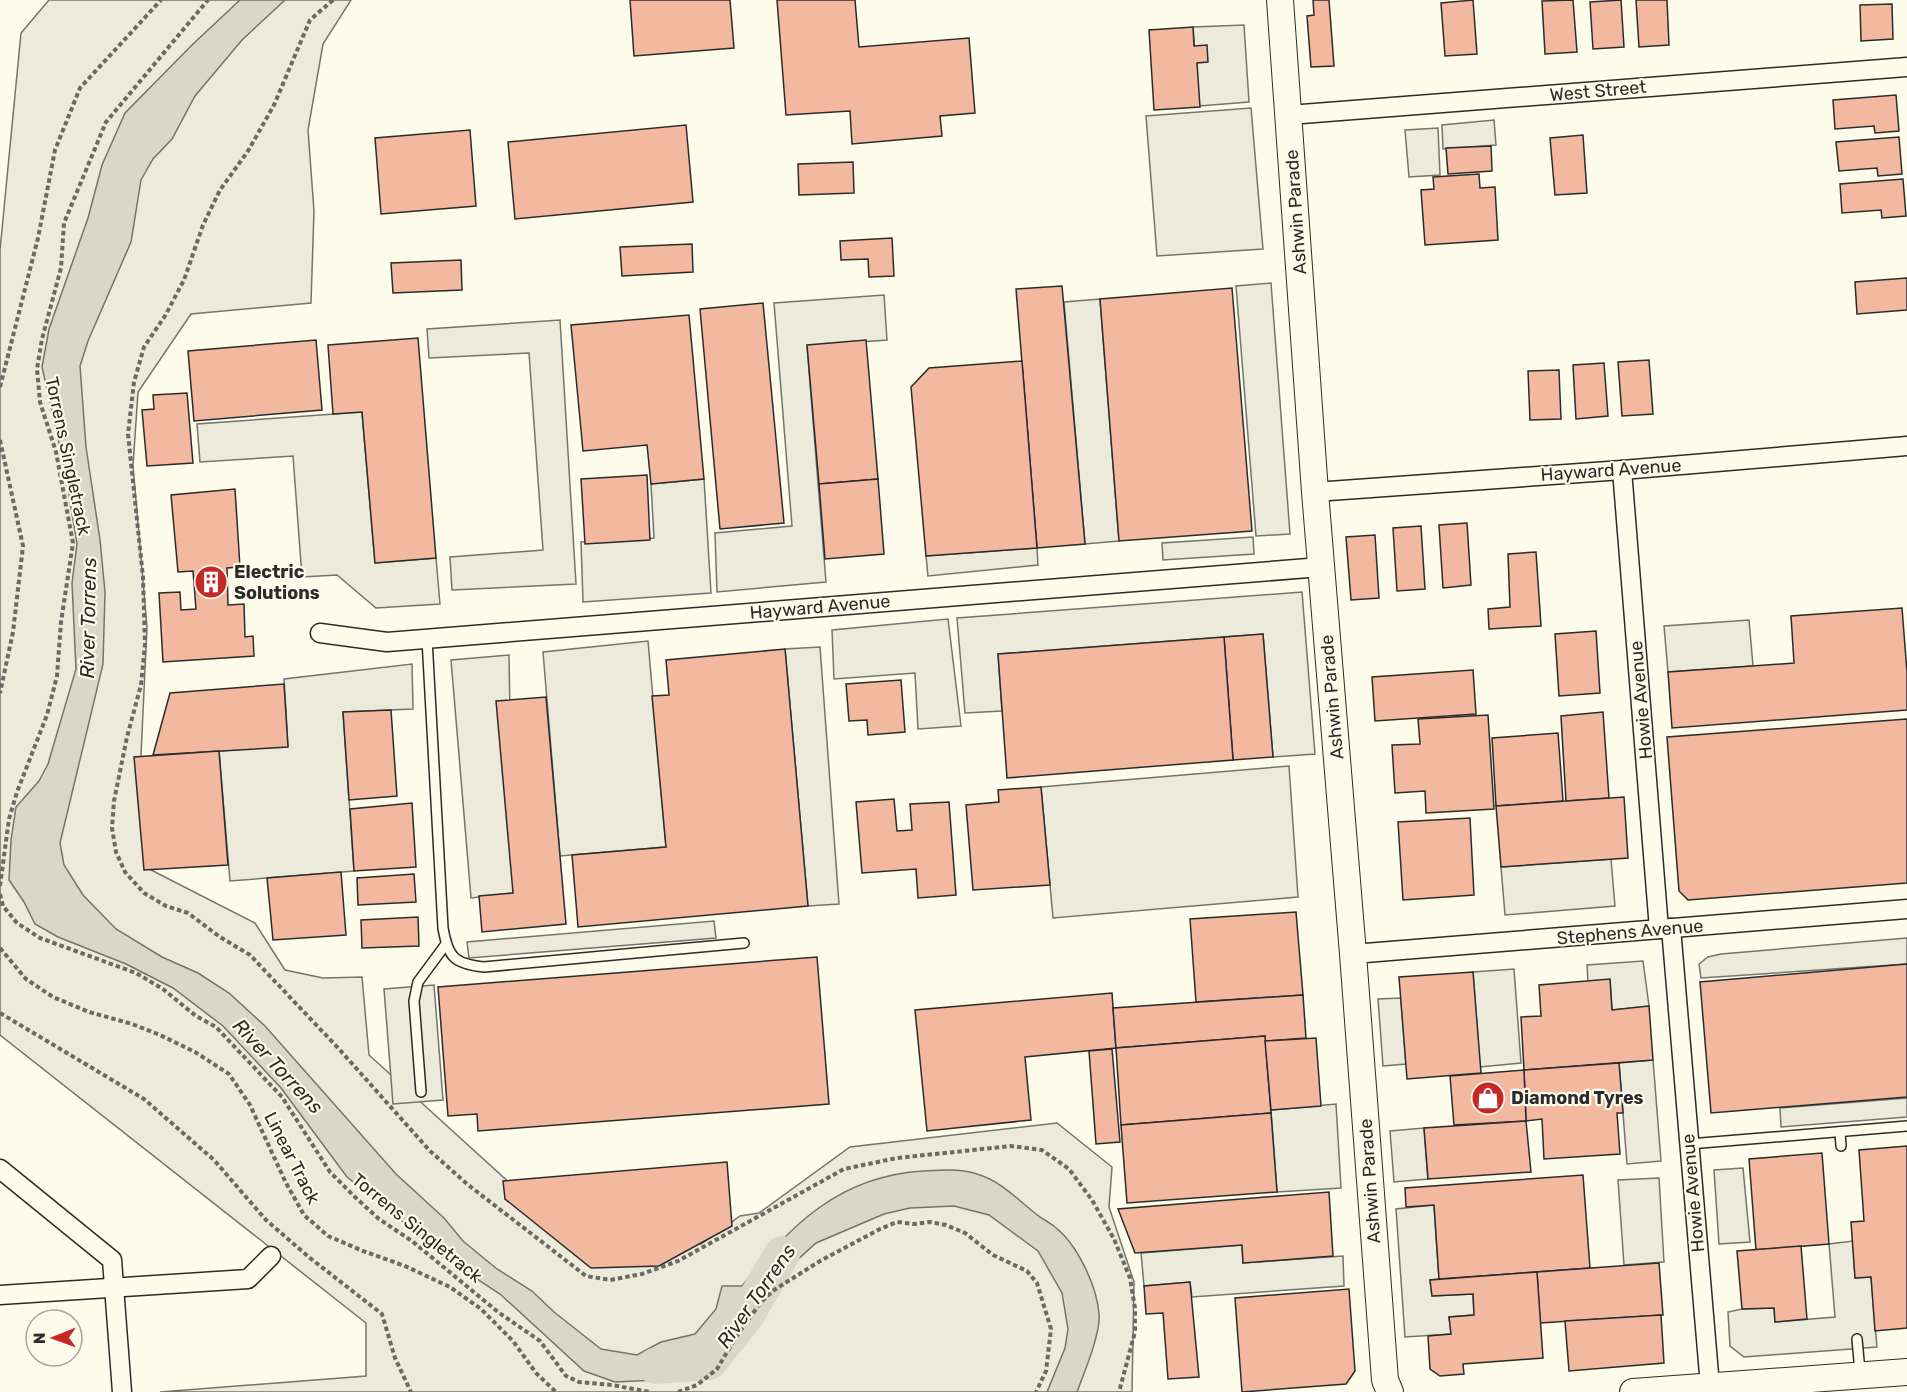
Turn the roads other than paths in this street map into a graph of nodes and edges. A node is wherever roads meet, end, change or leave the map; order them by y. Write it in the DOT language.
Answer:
graph roads {
  1 [pos="1280,0"];
  2 [pos="1907,67"];
  3 [pos="1289,116"];
  4 [pos="1907,446"];
  5 [pos="1622,470"];
  6 [pos="1315,492"];
  7 [pos="1321,567"];
  8 [pos="320,633"];
  9 [pos="427,639"];
  10 [pos="1907,909"];
  11 [pos="1665,929"];
  12 [pos="744,943"];
  13 [pos="446,944"];
  14 [pos="1353,954"];
  15 [pos="421,1092"];
  16 [pos="1907,1126"];
  17 [pos="1840,1132"];
  18 [pos="1689,1144"];
  19 [pos="1841,1146"];
  20 [pos="0,1169"];
  21 [pos="271,1256"];
  22 [pos="114,1289"];
  23 [pos="0,1295"];
  24 [pos="1857,1340"];
  25 [pos="1907,1372"];
  26 [pos="1860,1375"];
  27 [pos="1710,1386"];
  28 [pos="122,1392"];
  29 [pos="1390,1392"];
  30 [pos="1633,1392"];
  1 -- 3 [label="street, Ashwin Parade"];
  2 -- 3 [label="street, West Street"];
  3 -- 6 [label="street, Ashwin Parade"];
  4 -- 5 [label="street, Hayward Avenue"];
  5 -- 6 [label="street, Hayward Avenue"];
  5 -- 11 [label="street, Howie Avenue"];
  6 -- 7 [label="street, Ashwin Parade"];
  7 -- 9 [label="street, Hayward Avenue"];
  7 -- 14 [label="street, Ashwin Parade"];
  8 -- 9 [label="street, Hayward Avenue"];
  9 -- 13 [label="lane"];
  10 -- 11 [label="street, Stephens Avenue"];
  11 -- 14 [label="street, Stephens Avenue"];
  11 -- 18 [label="street, Howie Avenue"];
  12 -- 13 [label="lane"];
  13 -- 15 [label="lane"];
  14 -- 29 [label="street, Ashwin Parade"];
  16 -- 17 [label="lane"];
  17 -- 18 [label="lane"];
  17 -- 19 [label="lane"];
  18 -- 27 [label="street, Howie Avenue"];
  20 -- 22 [label="street"];
  21 -- 22 [label="street"];
  22 -- 23 [label="street"];
  22 -- 28 [label="street"];
  24 -- 26 [label="lane"];
  25 -- 26 [label="street"];
  26 -- 27 [label="street"];
  27 -- 30 [label="street"];
}
